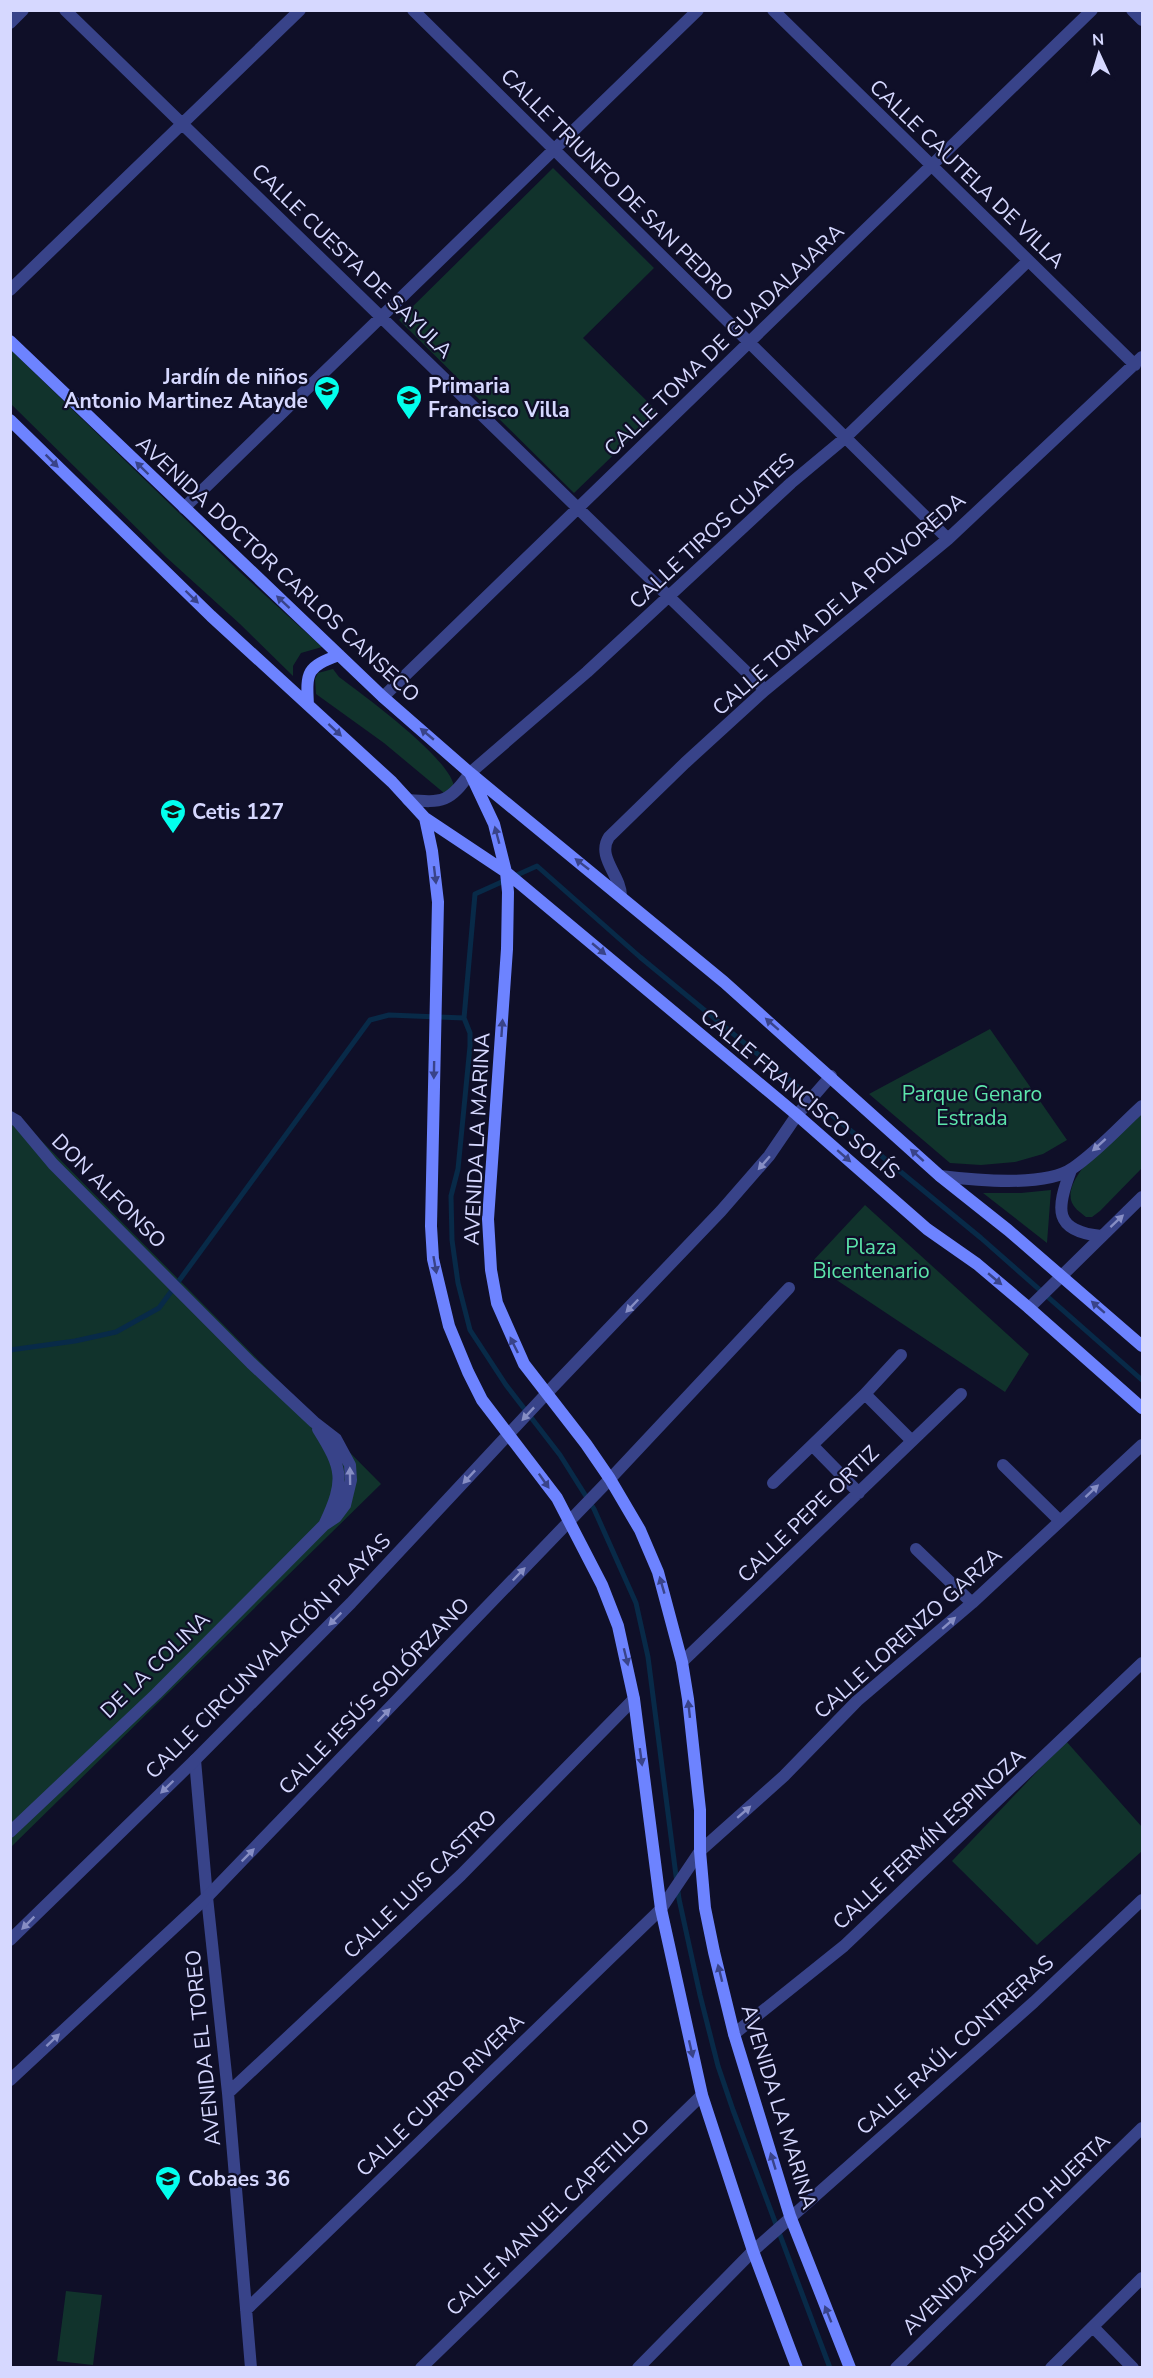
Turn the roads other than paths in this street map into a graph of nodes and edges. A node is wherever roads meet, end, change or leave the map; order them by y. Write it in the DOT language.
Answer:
graph roads {
  1 [pos="23,10"];
  2 [pos="65,10"];
  3 [pos="300,10"];
  4 [pos="412,10"];
  5 [pos="698,10"];
  6 [pos="773,10"];
  7 [pos="1092,10"];
  8 [pos="1132,10"];
  9 [pos="1143,20"];
  10 [pos="10,23"];
  11 [pos="183,124"];
  12 [pos="554,150"];
  13 [pos="931,166"];
  14 [pos="1029,261"];
  15 [pos="10,290"];
  16 [pos="381,317"];
  17 [pos="10,341"];
  18 [pos="749,343"];
  19 [pos="1138,361"];
  20 [pos="10,420"];
  21 [pos="845,438"];
  22 [pos="184,508"];
  23 [pos="578,508"];
  24 [pos="948,539"];
  25 [pos="670,597"];
  26 [pos="339,655"];
  27 [pos="765,690"];
  28 [pos="383,697"];
  29 [pos="308,705"];
  30 [pos="470,773"];
  31 [pos="408,800"];
  32 [pos="425,818"];
  33 [pos="506,872"];
  34 [pos="621,896"];
  35 [pos="831,1076"];
  36 [pos="1143,1106"];
  37 [pos="797,1115"];
  38 [pos="10,1117"];
  39 [pos="10,1130"];
  40 [pos="29,1137"];
  41 [pos="1071,1170"];
  42 [pos="940,1176"];
  43 [pos="1143,1197"];
  44 [pos="1101,1236"];
  45 [pos="1063,1276"];
  46 [pos="789,1288"];
  47 [pos="1029,1308"];
  48 [pos="1143,1346"];
  49 [pos="901,1355"];
  50 [pos="547,1393"];
  51 [pos="865,1394"];
  52 [pos="961,1394"];
  53 [pos="1143,1408"];
  54 [pos="509,1434"];
  55 [pos="912,1441"];
  56 [pos="1143,1445"];
  57 [pos="813,1446"];
  58 [pos="1003,1465"];
  59 [pos="610,1479"];
  60 [pos="773,1483"];
  61 [pos="859,1494"];
  62 [pos="1060,1521"];
  63 [pos="569,1522"];
  64 [pos="324,1525"];
  65 [pos="916,1549"];
  66 [pos="972,1603"];
  67 [pos="682,1662"];
  68 [pos="1143,1663"];
  69 [pos="634,1699"];
  70 [pos="195,1760"];
  71 [pos="10,1832"];
  72 [pos="700,1851"];
  73 [pos="207,1897"];
  74 [pos="1143,1900"];
  75 [pos="661,1909"];
  76 [pos="10,1940"];
  77 [pos="734,2034"];
  78 [pos="10,2080"];
  79 [pos="228,2093"];
  80 [pos="702,2095"];
  81 [pos="1143,2128"];
  82 [pos="790,2216"];
  83 [pos="753,2251"];
  84 [pos="1143,2277"];
  85 [pos="246,2310"];
  86 [pos="1093,2327"];
  87 [pos="251,2367"];
  88 [pos="421,2367"];
  89 [pos="638,2367"];
  90 [pos="797,2367"];
  91 [pos="850,2367"];
  92 [pos="897,2367"];
  93 [pos="1051,2367"];
  94 [pos="1133,2367"];
  1 -- 10 [label="street"];
  2 -- 11 [label="street, CALLE CUESTA DE SAYULA"];
  3 -- 11 [label="street"];
  4 -- 12 [label="street, CALLE TRIUNFO DE SAN PEDRO"];
  5 -- 12 [label="street"];
  6 -- 13 [label="street, CALLE CAUTELA DE VILLA"];
  7 -- 13 [label="street, CALLE TOMA DE GUADALAJARA"];
  8 -- 9 [label="street"];
  11 -- 15 [label="street"];
  11 -- 16 [label="street, CALLE CUESTA DE SAYULA"];
  12 -- 16 [label="street"];
  12 -- 18 [label="street, CALLE TRIUNFO DE SAN PEDRO"];
  13 -- 14 [label="street, CALLE CAUTELA DE VILLA"];
  13 -- 18 [label="street, CALLE TOMA DE GUADALAJARA"];
  14 -- 19 [label="street, CALLE CAUTELA DE VILLA"];
  14 -- 21 [label="street, CALLE TIROS CUATES"];
  16 -- 22 [label="street"];
  16 -- 23 [label="street, CALLE CUESTA DE SAYULA"];
  22 -- 17 [label="main road, AVENIDA DOCTOR CARLOS CANSECO, one-way"];
  18 -- 21 [label="street, CALLE TRIUNFO DE SAN PEDRO"];
  18 -- 23 [label="street, CALLE TOMA DE GUADALAJARA"];
  19 -- 24 [label="street, CALLE TOMA DE LA POLVOREDA"];
  20 -- 29 [label="main road, one-way"];
  21 -- 24 [label="street, CALLE TRIUNFO DE SAN PEDRO"];
  21 -- 25 [label="street, CALLE TIROS CUATES"];
  26 -- 22 [label="main road, AVENIDA DOCTOR CARLOS CANSECO, one-way"];
  23 -- 25 [label="street, CALLE CUESTA DE SAYULA"];
  23 -- 28 [label="street, CALLE TOMA DE GUADALAJARA"];
  24 -- 27 [label="street, CALLE TOMA DE LA POLVOREDA"];
  25 -- 27 [label="street, CALLE CUESTA DE SAYULA"];
  25 -- 30 [label="street, CALLE TIROS CUATES"];
  26 -- 28 [label="main road, AVENIDA DOCTOR CARLOS CANSECO"];
  26 -- 29 [label="main road"];
  27 -- 34 [label="street, CALLE TOMA DE LA POLVOREDA"];
  30 -- 28 [label="main road, AVENIDA DOCTOR CARLOS CANSECO, one-way"];
  29 -- 31 [label="main road, one-way"];
  30 -- 31 [label="street, CALLE TIROS CUATES"];
  33 -- 30 [label="main road, AVENIDA LA MARINA, one-way"];
  34 -- 30 [label="main road, CALLE FRANCISCO SOLÍS, one-way"];
  31 -- 32 [label="main road"];
  32 -- 33 [label="main road, CALLE FRANCISCO SOLÍS"];
  32 -- 54 [label="main road, AVENIDA LA MARINA, one-way"];
  33 -- 37 [label="main road, CALLE FRANCISCO SOLÍS, one-way"];
  50 -- 33 [label="main road, AVENIDA LA MARINA, one-way"];
  35 -- 34 [label="main road, CALLE FRANCISCO SOLÍS, one-way"];
  35 -- 37 [label="street, CALLE CIRCUNVALACIÓN PLAYAS"];
  42 -- 35 [label="main road, CALLE FRANCISCO SOLÍS, one-way"];
  36 -- 41 [label="street, one-way"];
  37 -- 47 [label="main road, CALLE FRANCISCO SOLÍS, one-way"];
  37 -- 50 [label="street, CALLE CIRCUNVALACIÓN PLAYAS, one-way"];
  38 -- 40 [label="street, DON ALFONSO"];
  39 -- 40 [label="street, DON ALFONSO"];
  40 -- 64 [label="street, DON ALFONSO"];
  41 -- 42 [label="street"];
  41 -- 44 [label="street"];
  42 -- 45 [label="main road, CALLE FRANCISCO SOLÍS"];
  44 -- 43 [label="street, one-way"];
  44 -- 45 [label="street"];
  45 -- 47 [label="street"];
  48 -- 45 [label="main road, CALLE FRANCISCO SOLÍS, one-way"];
  46 -- 59 [label="street"];
  47 -- 53 [label="main road, CALLE FRANCISCO SOLÍS"];
  49 -- 51 [label="street"];
  50 -- 54 [label="street, CALLE CIRCUNVALACIÓN PLAYAS, one-way"];
  50 -- 59 [label="main road, AVENIDA LA MARINA"];
  51 -- 55 [label="street"];
  51 -- 57 [label="street"];
  52 -- 55 [label="street, CALLE PEPE ORTIZ"];
  54 -- 63 [label="main road, AVENIDA LA MARINA, one-way"];
  54 -- 70 [label="street, CALLE CIRCUNVALACIÓN PLAYAS, one-way"];
  55 -- 61 [label="street, CALLE PEPE ORTIZ"];
  62 -- 56 [label="street, CALLE LORENZO GARZA, one-way"];
  57 -- 60 [label="street"];
  57 -- 61 [label="street"];
  58 -- 62 [label="street"];
  59 -- 63 [label="street"];
  67 -- 59 [label="main road, AVENIDA LA MARINA, one-way"];
  61 -- 67 [label="street, CALLE PEPE ORTIZ"];
  62 -- 66 [label="street, CALLE LORENZO GARZA"];
  63 -- 69 [label="main road, AVENIDA LA MARINA, one-way"];
  73 -- 63 [label="street, CALLE JESÚS SOLÓRZANO, one-way"];
  64 -- 71 [label="street, DE LA COLINA"];
  65 -- 66 [label="street"];
  72 -- 66 [label="street, CALLE LORENZO GARZA, one-way"];
  72 -- 67 [label="main road, AVENIDA LA MARINA, one-way"];
  68 -- 77 [label="street, CALLE FERMÍN ESPINOZA"];
  69 -- 75 [label="main road, AVENIDA LA MARINA, one-way"];
  69 -- 79 [label="street, CALLE LUIS CASTRO"];
  70 -- 73 [label="street, AVENIDA EL TOREO"];
  70 -- 76 [label="street, CALLE CIRCUNVALACIÓN PLAYAS, one-way"];
  72 -- 75 [label="street"];
  77 -- 72 [label="main road, AVENIDA LA MARINA, one-way"];
  78 -- 73 [label="street, CALLE JESÚS SOLÓRZANO, one-way"];
  73 -- 79 [label="street, AVENIDA EL TOREO"];
  74 -- 82 [label="street, CALLE RAÚL CONTRERAS"];
  75 -- 80 [label="main road, AVENIDA LA MARINA, one-way"];
  75 -- 85 [label="street, CALLE CURRO RIVERA"];
  82 -- 77 [label="main road, AVENIDA LA MARINA, one-way"];
  79 -- 85 [label="street, AVENIDA EL TOREO"];
  80 -- 83 [label="main road, AVENIDA LA MARINA"];
  80 -- 88 [label="street, CALLE MANUEL CAPETILLO"];
  81 -- 92 [label="street, AVENIDA JOSELITO HUERTA"];
  82 -- 83 [label="street, CALLE RAÚL CONTRERAS"];
  91 -- 82 [label="main road, AVENIDA LA MARINA, one-way"];
  83 -- 89 [label="street, CALLE RAÚL CONTRERAS"];
  83 -- 90 [label="main road, AVENIDA LA MARINA"];
  84 -- 86 [label="street"];
  85 -- 87 [label="street, AVENIDA EL TOREO"];
  86 -- 93 [label="street"];
  86 -- 94 [label="street"];
}
